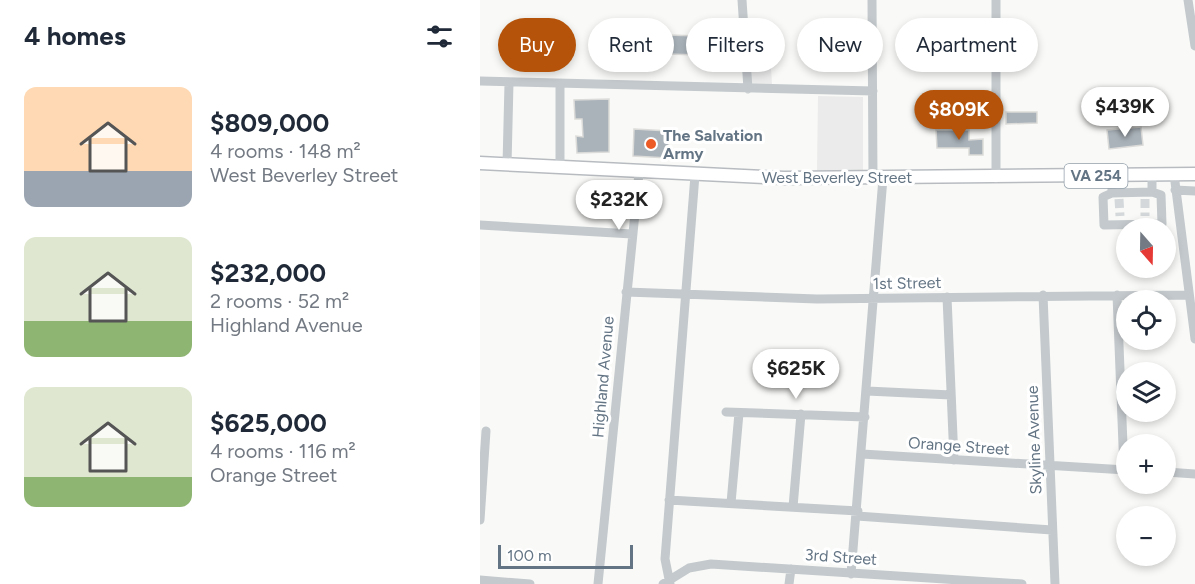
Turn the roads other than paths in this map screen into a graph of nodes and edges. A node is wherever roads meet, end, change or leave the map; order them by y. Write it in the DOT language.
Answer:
graph roads {
  1 [pos="742,0"];
  2 [pos="872,0"];
  3 [pos="996,0"];
  4 [pos="1188,0"];
  5 [pos="1195,46"];
  6 [pos="480,81"];
  7 [pos="509,83"];
  8 [pos="560,84"];
  9 [pos="748,89"];
  10 [pos="873,91"];
  11 [pos="480,163"];
  12 [pos="507,165"];
  13 [pos="560,168"];
  14 [pos="639,172"];
  15 [pos="1152,174"];
  16 [pos="1174,174"];
  17 [pos="1195,174"];
  18 [pos="695,175"];
  19 [pos="1112,175"];
  20 [pos="878,178"];
  21 [pos="996,178"];
  22 [pos="1175,190"];
  23 [pos="1195,191"];
  24 [pos="1117,195"];
  25 [pos="1147,195"];
  26 [pos="1162,218"];
  27 [pos="1116,221"];
  28 [pos="1176,223"];
  29 [pos="1179,223"];
  30 [pos="480,225"];
  31 [pos="632,234"];
  32 [pos="1195,265"];
  33 [pos="1185,266"];
  34 [pos="626,292"];
  35 [pos="686,295"];
  36 [pos="1043,295"];
  37 [pos="1116,295"];
  38 [pos="1176,295"];
  39 [pos="1189,295"];
  40 [pos="947,297"];
  41 [pos="873,299"];
  42 [pos="1195,334"];
  43 [pos="1195,339"];
  44 [pos="1120,350"];
  45 [pos="867,391"];
  46 [pos="951,395"];
  47 [pos="726,412"];
  48 [pos="739,413"];
  49 [pos="801,414"];
  50 [pos="865,417"];
  51 [pos="486,431"];
  52 [pos="1123,434"];
  53 [pos="862,454"];
  54 [pos="954,460"];
  55 [pos="1050,467"];
  56 [pos="1116,470"];
  57 [pos="1176,473"];
  58 [pos="1195,474"];
  59 [pos="669,500"];
  60 [pos="731,503"];
  61 [pos="793,507"];
  62 [pos="857,514"];
  63 [pos="480,520"];
  64 [pos="1052,530"];
  65 [pos="790,569"];
  66 [pos="851,574"];
  67 [pos="480,580"];
  68 [pos="905,580"];
  69 [pos="667,582"];
  70 [pos="530,584"];
  71 [pos="598,584"];
  72 [pos="789,584"];
  73 [pos="1022,584"];
  74 [pos="1055,584"];
  1 -- 9 [label="street"];
  2 -- 10 [label="street"];
  3 -- 21 [label="street"];
  4 -- 5 [label="street"];
  6 -- 7 [label="street"];
  7 -- 8 [label="street"];
  7 -- 12 [label="street"];
  8 -- 9 [label="street"];
  8 -- 13 [label="street"];
  9 -- 10 [label="street"];
  10 -- 20 [label="street"];
  11 -- 12 [label="main road, West Beverley Street / VA 254"];
  12 -- 13 [label="main road, West Beverley Street / VA 254"];
  13 -- 14 [label="main road, West Beverley Street / VA 254"];
  14 -- 18 [label="main road, West Beverley Street / VA 254"];
  14 -- 31 [label="street, Highland Avenue"];
  15 -- 16 [label="main road, West Beverley Street / VA 254"];
  15 -- 19 [label="main road, West Beverley Street / VA 254"];
  15 -- 25 [label="street"];
  16 -- 17 [label="main road, West Beverley Street / VA 254"];
  16 -- 22 [label="street"];
  18 -- 20 [label="main road, West Beverley Street / VA 254"];
  18 -- 35 [label="street"];
  19 -- 21 [label="main road, West Beverley Street / VA 254"];
  19 -- 24 [label="street"];
  20 -- 21 [label="main road, West Beverley Street / VA 254"];
  20 -- 41 [label="street"];
  22 -- 23 [label="street"];
  22 -- 29 [label="street"];
  24 -- 25 [label="street"];
  24 -- 27 [label="street"];
  25 -- 26 [label="street"];
  28 -- 29 [label="street"];
  29 -- 33 [label="street"];
  30 -- 31 [label="street"];
  31 -- 34 [label="street, Highland Avenue"];
  32 -- 33 [label="street"];
  33 -- 39 [label="street"];
  34 -- 35 [label="street, 1st Street"];
  34 -- 71 [label="street, Highland Avenue"];
  35 -- 41 [label="street, 1st Street"];
  35 -- 59 [label="street"];
  36 -- 37 [label="street, 1st Street"];
  36 -- 40 [label="street, 1st Street"];
  36 -- 55 [label="street, Skyline Avenue"];
  38 -- 39 [label="street, 1st Street"];
  39 -- 42 [label="street"];
  40 -- 41 [label="street, 1st Street"];
  40 -- 46 [label="street"];
  41 -- 45 [label="street"];
  42 -- 43 [label="street"];
  44 -- 52 [label="street"];
  45 -- 46 [label="street"];
  45 -- 50 [label="street"];
  46 -- 54 [label="street"];
  47 -- 48 [label="street"];
  48 -- 49 [label="street"];
  48 -- 60 [label="street"];
  49 -- 50 [label="street"];
  49 -- 61 [label="street"];
  50 -- 53 [label="street"];
  51 -- 63 [label="street"];
  53 -- 54 [label="street, Orange Street"];
  53 -- 62 [label="street"];
  54 -- 55 [label="street, Orange Street"];
  55 -- 56 [label="street, Orange Street"];
  55 -- 64 [label="street, Skyline Avenue"];
  57 -- 58 [label="street"];
  59 -- 60 [label="street"];
  59 -- 69 [label="street"];
  60 -- 61 [label="street"];
  61 -- 62 [label="street"];
  62 -- 64 [label="street"];
  62 -- 66 [label="street"];
  64 -- 74 [label="street, Skyline Avenue"];
  65 -- 66 [label="street, 3rd Street"];
  65 -- 69 [label="street, 3rd Street"];
  65 -- 72 [label="street"];
  66 -- 68 [label="street, 3rd Street"];
  67 -- 70 [label="street"];
  68 -- 73 [label="street, 3rd Street"];
}
